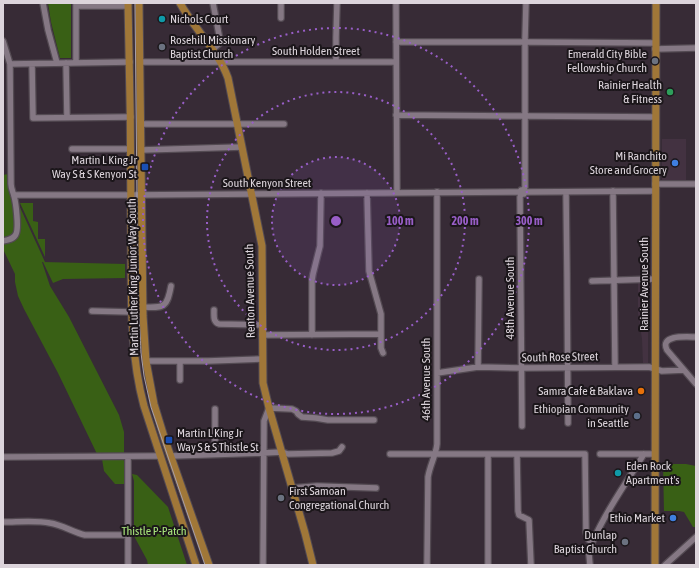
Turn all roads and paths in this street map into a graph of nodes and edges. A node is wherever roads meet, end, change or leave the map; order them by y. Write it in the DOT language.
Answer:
graph roads {
  1 [pos="43,3"];
  2 [pos="139,3"];
  3 [pos="180,3"];
  4 [pos="213,3"];
  5 [pos="282,3"];
  6 [pos="338,3"];
  7 [pos="396,3"];
  8 [pos="526,3"];
  9 [pos="656,3"];
  10 [pos="128,4"];
  11 [pos="76,5"];
  12 [pos="281,18"];
  13 [pos="3,41"];
  14 [pos="396,42"];
  15 [pos="525,42"];
  16 [pos="655,46"];
  17 [pos="696,48"];
  18 [pos="213,49"];
  19 [pos="130,62"];
  20 [pos="140,62"];
  21 [pos="221,62"];
  22 [pos="336,62"];
  23 [pos="396,62"];
  24 [pos="57,63"];
  25 [pos="66,63"];
  26 [pos="76,63"];
  27 [pos="10,64"];
  28 [pos="32,64"];
  29 [pos="396,116"];
  30 [pos="525,116"];
  31 [pos="131,117"];
  32 [pos="655,117"];
  33 [pos="67,118"];
  34 [pos="141,124"];
  35 [pos="237,124"];
  36 [pos="284,124"];
  37 [pos="242,147"];
  38 [pos="72,149"];
  39 [pos="131,149"];
  40 [pos="141,150"];
  41 [pos="696,184"];
  42 [pos="655,188"];
  43 [pos="397,192"];
  44 [pos="437,192"];
  45 [pos="522,192"];
  46 [pos="566,192"];
  47 [pos="613,192"];
  48 [pos="321,193"];
  49 [pos="367,193"];
  50 [pos="142,194"];
  51 [pos="252,194"];
  52 [pos="14,195"];
  53 [pos="131,195"];
  54 [pos="3,241"];
  55 [pos="479,279"];
  56 [pos="655,279"];
  57 [pos="614,280"];
  58 [pos="592,281"];
  59 [pos="171,286"];
  60 [pos="143,307"];
  61 [pos="214,310"];
  62 [pos="92,311"];
  63 [pos="132,312"];
  64 [pos="262,325"];
  65 [pos="381,334"];
  66 [pos="262,335"];
  67 [pos="312,335"];
  68 [pos="696,337"];
  69 [pos="383,353"];
  70 [pos="262,359"];
  71 [pos="146,361"];
  72 [pos="180,361"];
  73 [pos="478,367"];
  74 [pos="615,367"];
  75 [pos="521,368"];
  76 [pos="568,368"];
  77 [pos="655,369"];
  78 [pos="684,370"];
  79 [pos="437,373"];
  80 [pos="180,380"];
  81 [pos="696,384"];
  82 [pos="269,408"];
  83 [pos="215,409"];
  84 [pos="374,420"];
  85 [pos="568,423"];
  86 [pos="522,426"];
  87 [pos="342,447"];
  88 [pos="282,452"];
  89 [pos="263,453"];
  90 [pos="215,454"];
  91 [pos="390,454"];
  92 [pos="435,454"];
  93 [pos="488,454"];
  94 [pos="517,454"];
  95 [pos="600,454"];
  96 [pos="644,454"];
  97 [pos="655,454"];
  98 [pos="128,456"];
  99 [pos="160,456"];
  100 [pos="171,456"];
  101 [pos="3,457"];
  102 [pos="292,488"];
  103 [pos="376,488"];
  104 [pos="3,522"];
  105 [pos="128,535"];
  106 [pos="696,537"];
  107 [pos="592,543"];
  108 [pos="128,565"];
  109 [pos="196,565"];
  110 [pos="209,565"];
  111 [pos="263,565"];
  112 [pos="313,565"];
  113 [pos="427,565"];
  114 [pos="488,565"];
  115 [pos="531,565"];
  116 [pos="590,565"];
  117 [pos="655,565"];
  118 [pos="665,565"];
  1 -- 24 [label="street"];
  2 -- 20 [label="main road, Martin Luther King Junior Way South"];
  3 -- 18 [label="main road, Renton Avenue South"];
  4 -- 18 [label="street"];
  5 -- 12 [label="street"];
  6 -- 22 [label="street"];
  7 -- 14 [label="street"];
  8 -- 15 [label="street, 48th Avenue South"];
  9 -- 16 [label="main road, Rainier Avenue South"];
  10 -- 11 [label="street"];
  10 -- 19 [label="main road, Martin Luther King Junior Way South"];
  11 -- 26 [label="street"];
  13 -- 27 [label="street"];
  14 -- 15 [label="street"];
  14 -- 23 [label="street"];
  15 -- 16 [label="street"];
  15 -- 30 [label="street, 48th Avenue South"];
  16 -- 17 [label="street"];
  16 -- 32 [label="main road, Rainier Avenue South"];
  18 -- 21 [label="main road, Renton Avenue South"];
  19 -- 26 [label="street"];
  19 -- 31 [label="main road, Martin Luther King Junior Way South"];
  20 -- 21 [label="street, South Holden Street"];
  20 -- 34 [label="main road, Martin Luther King Junior Way South"];
  21 -- 22 [label="street, South Holden Street"];
  21 -- 35 [label="main road, Renton Avenue South"];
  22 -- 23 [label="street, South Holden Street"];
  23 -- 29 [label="street"];
  24 -- 25 [label="street"];
  24 -- 28 [label="street"];
  25 -- 26 [label="street"];
  25 -- 33 [label="street"];
  27 -- 28 [label="street"];
  27 -- 52 [label="street"];
  28 -- 33 [label="street"];
  29 -- 30 [label="street"];
  29 -- 43 [label="street"];
  30 -- 32 [label="street"];
  30 -- 45 [label="street, 48th Avenue South"];
  31 -- 33 [label="street"];
  31 -- 39 [label="main road, Martin Luther King Junior Way South"];
  32 -- 42 [label="main road, Rainier Avenue South"];
  34 -- 35 [label="street"];
  34 -- 40 [label="main road, Martin Luther King Junior Way South"];
  35 -- 36 [label="street"];
  35 -- 37 [label="main road, Renton Avenue South"];
  37 -- 40 [label="street"];
  37 -- 51 [label="main road, Renton Avenue South"];
  38 -- 39 [label="street"];
  39 -- 53 [label="main road, Martin Luther King Junior Way South"];
  40 -- 50 [label="main road, Martin Luther King Junior Way South"];
  41 -- 42 [label="street, South Kenyon Street"];
  42 -- 47 [label="street, South Kenyon Street"];
  42 -- 56 [label="main road, Rainier Avenue South"];
  43 -- 44 [label="street, South Kenyon Street"];
  43 -- 49 [label="street, South Kenyon Street"];
  44 -- 45 [label="street, South Kenyon Street"];
  44 -- 79 [label="street, 46th Avenue South"];
  45 -- 46 [label="street, South Kenyon Street"];
  45 -- 75 [label="street, 48th Avenue South"];
  46 -- 47 [label="street, South Kenyon Street"];
  46 -- 76 [label="street"];
  47 -- 57 [label="street"];
  48 -- 49 [label="street, South Kenyon Street"];
  48 -- 51 [label="street, South Kenyon Street"];
  48 -- 67 [label="street"];
  49 -- 65 [label="street"];
  50 -- 51 [label="street, South Kenyon Street"];
  50 -- 53 [label="street, South Kenyon Street"];
  50 -- 60 [label="main road, Martin Luther King Junior Way South"];
  51 -- 64 [label="main road, Renton Avenue South"];
  52 -- 53 [label="street, South Kenyon Street"];
  52 -- 54 [label="street"];
  53 -- 63 [label="main road, Martin Luther King Junior Way South"];
  55 -- 73 [label="street"];
  56 -- 57 [label="street"];
  56 -- 77 [label="main road, Rainier Avenue South"];
  57 -- 58 [label="street"];
  57 -- 74 [label="street"];
  59 -- 60 [label="street"];
  60 -- 71 [label="main road, Martin Luther King Junior Way South"];
  61 -- 64 [label="street"];
  62 -- 63 [label="street"];
  63 -- 99 [label="main road, Martin Luther King Junior Way South"];
  64 -- 66 [label="main road, Renton Avenue South"];
  65 -- 67 [label="street"];
  65 -- 69 [label="street"];
  66 -- 67 [label="street"];
  66 -- 70 [label="main road, Renton Avenue South"];
  68 -- 78 [label="street"];
  70 -- 72 [label="street"];
  70 -- 82 [label="main road, Renton Avenue South"];
  71 -- 72 [label="street"];
  71 -- 100 [label="main road, Martin Luther King Junior Way South"];
  72 -- 80 [label="street"];
  73 -- 75 [label="street, South Rose Street"];
  73 -- 79 [label="street, South Rose Street"];
  74 -- 76 [label="street, South Rose Street"];
  74 -- 77 [label="street, South Rose Street"];
  75 -- 76 [label="street, South Rose Street"];
  75 -- 86 [label="street, 48th Avenue South"];
  76 -- 85 [label="street"];
  77 -- 78 [label="street, South Rose Street"];
  77 -- 97 [label="main road, Rainier Avenue South"];
  78 -- 81 [label="street"];
  79 -- 92 [label="street, 46th Avenue South"];
  82 -- 84 [label="street"];
  82 -- 88 [label="main road, Renton Avenue South"];
  82 -- 89 [label="street"];
  83 -- 90 [label="street"];
  87 -- 88 [label="street"];
  88 -- 89 [label="street"];
  88 -- 102 [label="main road, Renton Avenue South"];
  89 -- 90 [label="street"];
  89 -- 111 [label="street"];
  90 -- 100 [label="street"];
  91 -- 92 [label="street"];
  92 -- 93 [label="street"];
  92 -- 113 [label="street, 46th Avenue South"];
  93 -- 94 [label="street"];
  93 -- 114 [label="street"];
  94 -- 107 [label="street"];
  94 -- 115 [label="street"];
  95 -- 96 [label="street"];
  96 -- 97 [label="street"];
  96 -- 107 [label="street"];
  97 -- 117 [label="main road, Rainier Avenue South"];
  98 -- 99 [label="street"];
  98 -- 101 [label="street"];
  98 -- 105 [label="street"];
  99 -- 109 [label="main road, Martin Luther King Junior Way South"];
  100 -- 110 [label="main road, Martin Luther King Junior Way South"];
  102 -- 103 [label="street"];
  102 -- 112 [label="main road, Renton Avenue South"];
  104 -- 105 [label="street"];
  105 -- 108 [label="street"];
  106 -- 118 [label="street"];
  107 -- 116 [label="street"];
}
